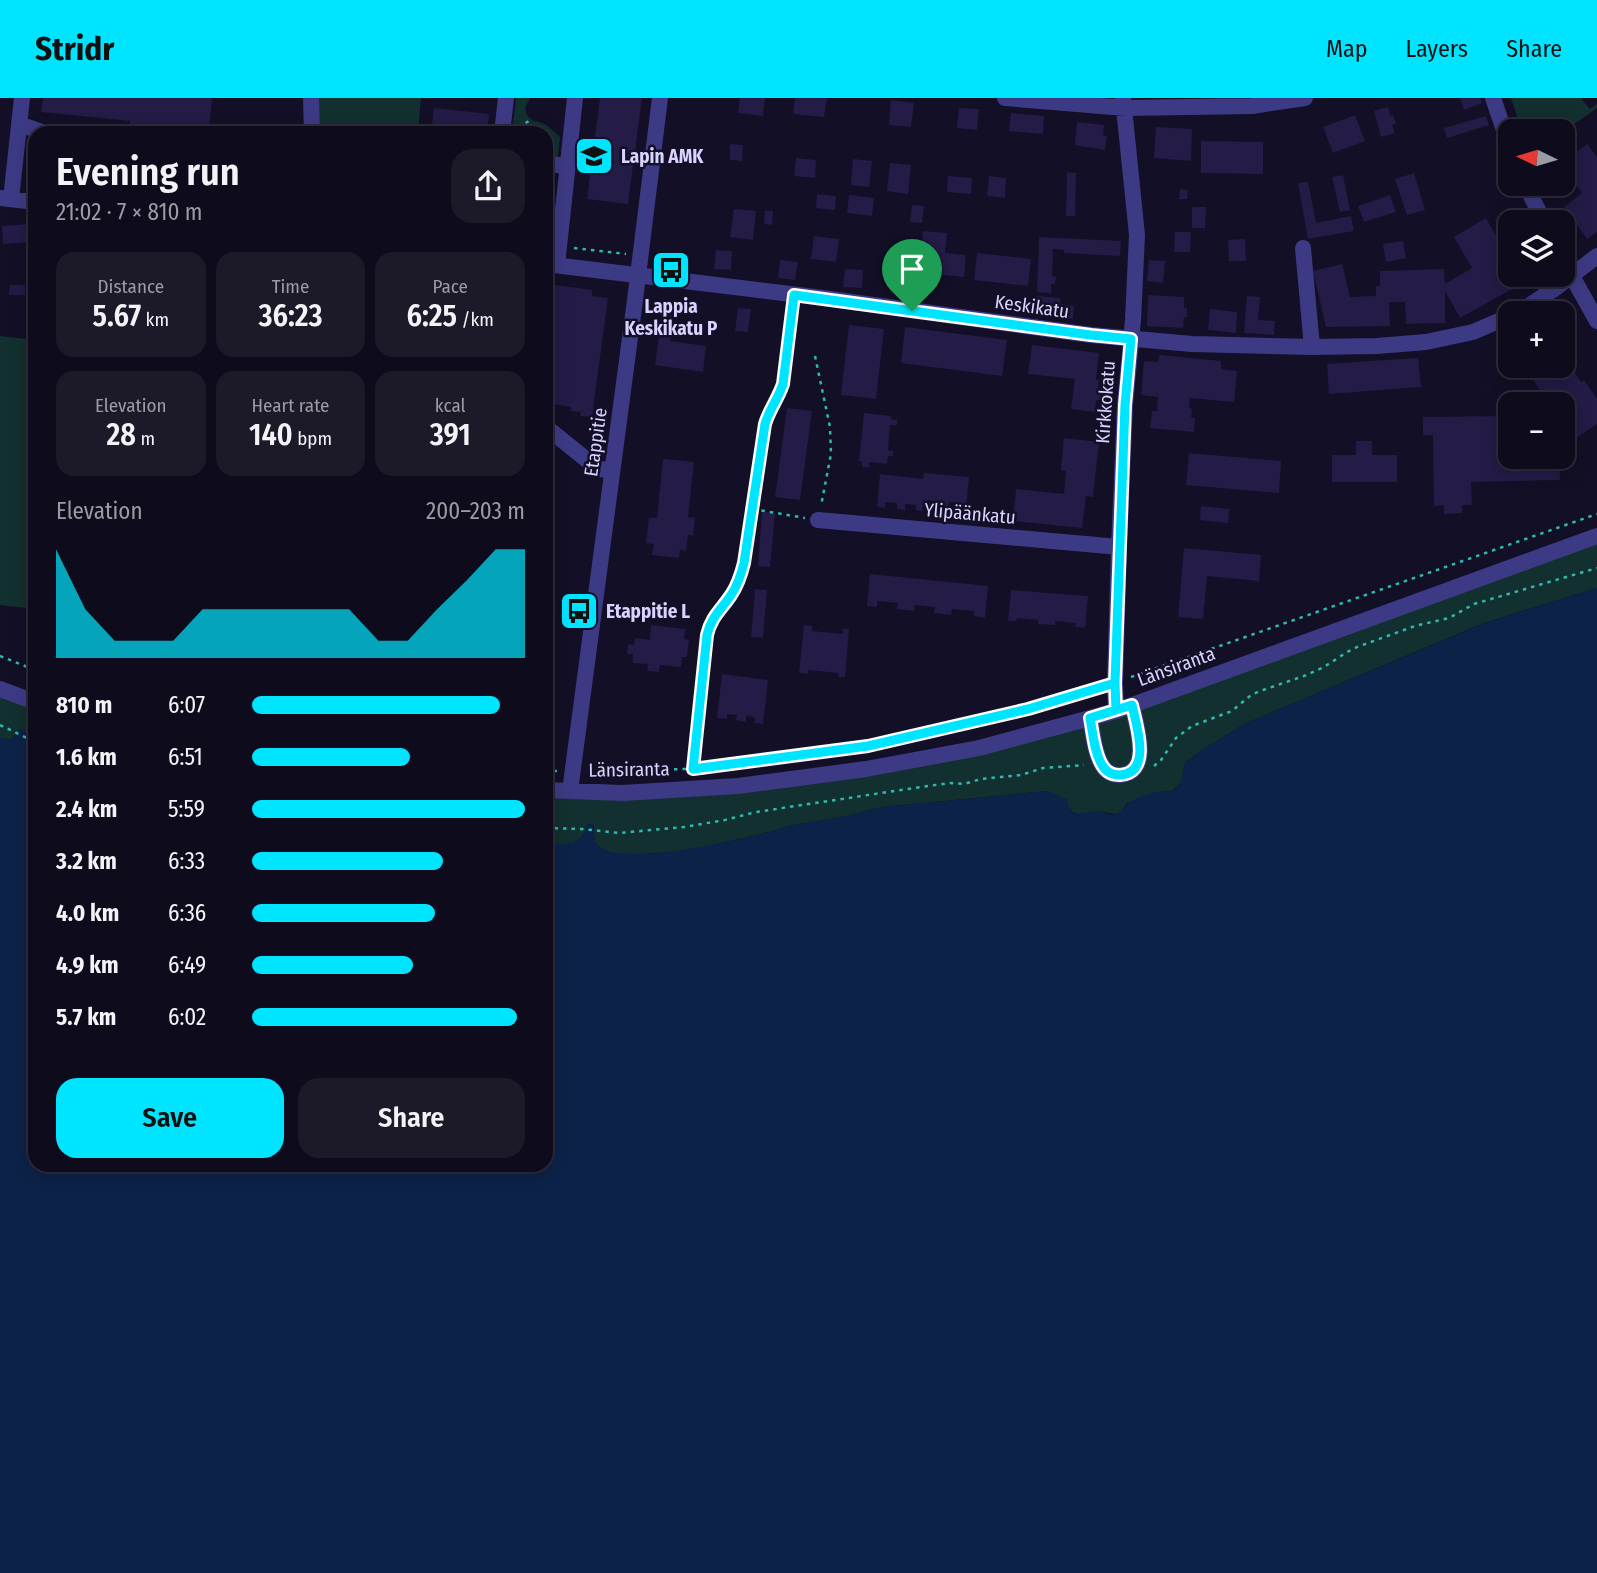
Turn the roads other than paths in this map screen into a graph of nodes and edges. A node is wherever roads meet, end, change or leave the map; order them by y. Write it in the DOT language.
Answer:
graph roads {
  1 [pos="22,98"];
  2 [pos="311,98"];
  3 [pos="506,98"];
  4 [pos="575,98"];
  5 [pos="660,98"];
  6 [pos="1005,98"];
  7 [pos="1305,98"];
  8 [pos="1493,98"];
  9 [pos="1124,103"];
  10 [pos="1500,119"];
  11 [pos="19,124"];
  12 [pos="312,126"];
  13 [pos="503,126"];
  14 [pos="28,127"];
  15 [pos="8,160"];
  16 [pos="553,165"];
  17 [pos="568,166"];
  18 [pos="6,199"];
  19 [pos="28,201"];
  20 [pos="1303,248"];
  21 [pos="1597,256"];
  22 [pos="553,260"];
  23 [pos="553,264"];
  24 [pos="1575,272"];
  25 [pos="638,275"];
  26 [pos="1575,282"];
  27 [pos="1557,287"];
  28 [pos="1536,301"];
  29 [pos="1498,321"];
  30 [pos="1597,321"];
  31 [pos="1131,339"];
  32 [pos="1312,347"];
  33 [pos="553,433"];
  34 [pos="612,470"];
  35 [pos="818,520"];
  36 [pos="1597,537"];
  37 [pos="1119,547"];
  38 [pos="0,689"];
  39 [pos="28,699"];
  40 [pos="1124,708"];
  41 [pos="1090,718"];
  42 [pos="553,790"];
  43 [pos="570,791"];
  1 -- 11 [label="street"];
  2 -- 12 [label="street"];
  3 -- 13 [label="street"];
  4 -- 17 [label="street"];
  5 -- 25 [label="street, Etappitie"];
  6 -- 9 [label="street"];
  7 -- 9 [label="street"];
  8 -- 10 [label="street"];
  9 -- 31 [label="street, Kirkkokatu"];
  11 -- 14 [label="street"];
  11 -- 15 [label="street"];
  15 -- 18 [label="street"];
  16 -- 17 [label="street"];
  17 -- 22 [label="street"];
  18 -- 19 [label="street"];
  20 -- 32 [label="street"];
  21 -- 24 [label="street"];
  23 -- 25 [label="street, Keskikatu"];
  25 -- 31 [label="street, Keskikatu"];
  25 -- 34 [label="street, Etappitie"];
  26 -- 30 [label="street"];
  27 -- 28 [label="street"];
  29 -- 32 [label="street, Keskikatu"];
  31 -- 32 [label="street, Keskikatu"];
  31 -- 37 [label="street, Kirkkokatu"];
  33 -- 34 [label="street"];
  34 -- 43 [label="street, Etappitie"];
  35 -- 37 [label="street, Ylipäänkatu"];
  36 -- 40 [label="street, Länsiranta"];
  37 -- 40 [label="street, Kirkkokatu"];
  38 -- 39 [label="street"];
  40 -- 41 [label="street, Länsiranta"];
  40 -- 41 [label="street, Kirkkokatu"];
  41 -- 43 [label="street, Länsiranta"];
  42 -- 43 [label="street, Länsiranta"];
}
